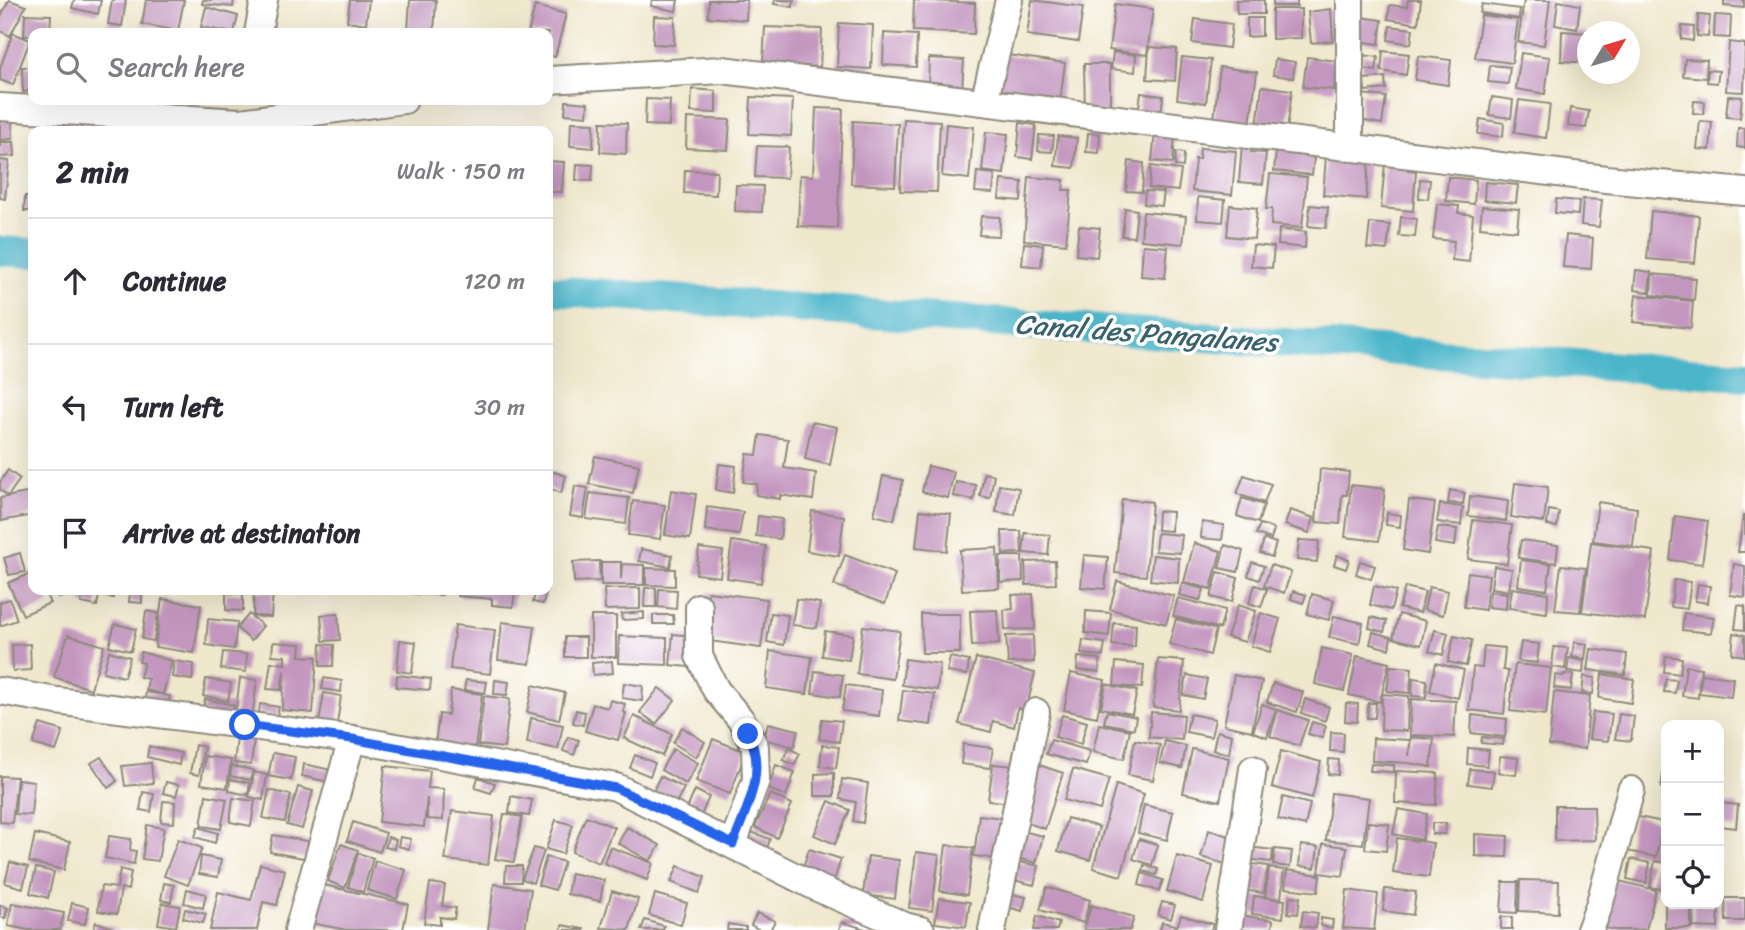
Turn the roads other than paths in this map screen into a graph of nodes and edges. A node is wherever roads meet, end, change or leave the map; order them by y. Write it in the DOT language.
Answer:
graph roads {
  1 [pos="264,0"];
  2 [pos="1009,0"];
  3 [pos="1350,0"];
  4 [pos="259,28"];
  5 [pos="553,80"];
  6 [pos="984,102"];
  7 [pos="330,105"];
  8 [pos="0,107"];
  9 [pos="242,111"];
  10 [pos="1350,148"];
  11 [pos="1745,192"];
  12 [pos="699,607"];
  13 [pos="0,691"];
  14 [pos="1036,712"];
  15 [pos="352,739"];
  16 [pos="1254,769"];
  17 [pos="1631,790"];
  18 [pos="733,844"];
  19 [pos="298,930"];
  20 [pos="921,930"];
  21 [pos="992,930"];
  22 [pos="1228,930"];
  23 [pos="1590,930"];
  1 -- 4 [label="street"];
  2 -- 6 [label="street"];
  3 -- 10 [label="street"];
  5 -- 6 [label="street"];
  6 -- 10 [label="street"];
  7 -- 9 [label="street"];
  8 -- 9 [label="street"];
  10 -- 11 [label="street"];
  12 -- 18 [label="street"];
  13 -- 15 [label="street"];
  14 -- 21 [label="street"];
  15 -- 18 [label="street"];
  15 -- 19 [label="street"];
  16 -- 22 [label="street"];
  17 -- 23 [label="street"];
  18 -- 20 [label="street"];
}
